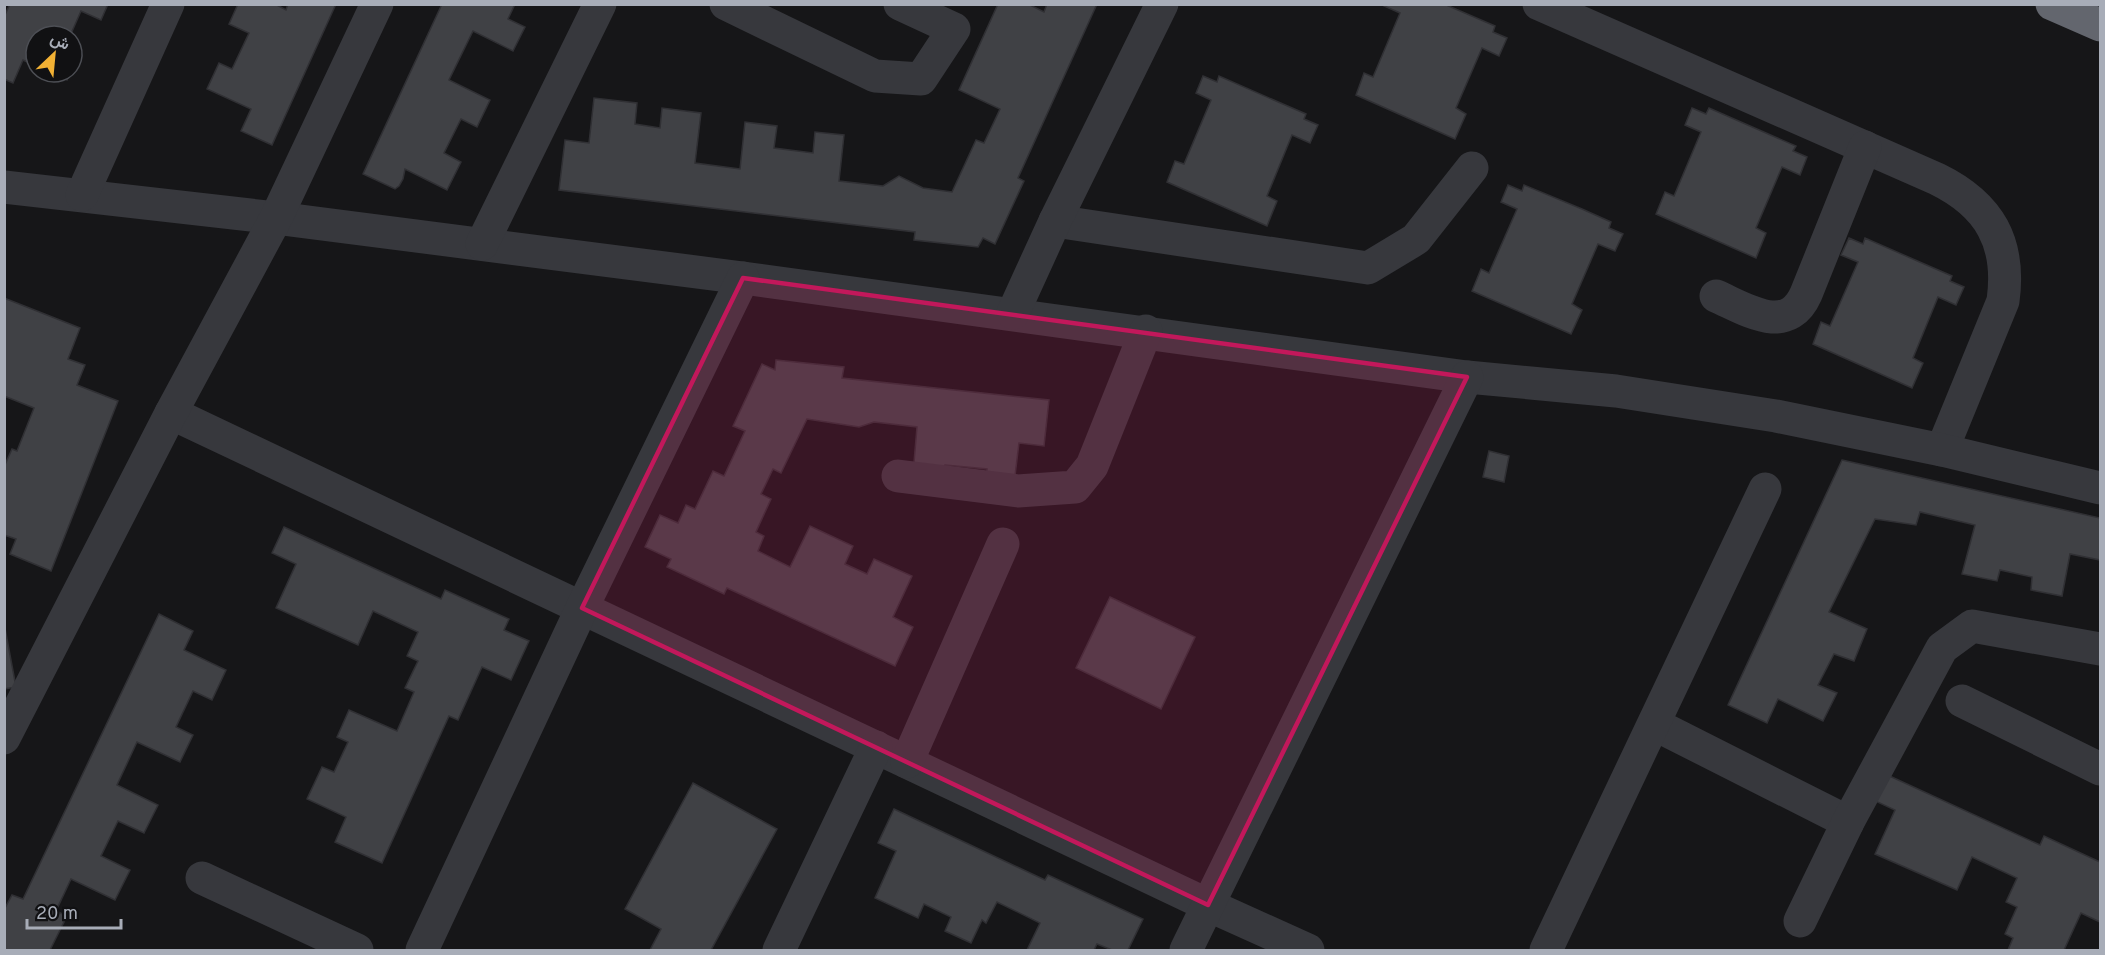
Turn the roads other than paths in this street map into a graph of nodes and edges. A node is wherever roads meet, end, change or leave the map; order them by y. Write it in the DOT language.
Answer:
graph roads {
  1 [pos="168,4"];
  2 [pos="378,4"];
  3 [pos="600,4"];
  4 [pos="726,4"];
  5 [pos="900,4"];
  6 [pos="1162,4"];
  7 [pos="1539,4"];
  8 [pos="2052,4"];
  9 [pos="960,17"];
  10 [pos="2100,25"];
  11 [pos="1865,147"];
  12 [pos="1472,168"];
  13 [pos="4,187"];
  14 [pos="82,195"];
  15 [pos="276,218"];
  16 [pos="1055,221"];
  17 [pos="482,244"];
  18 [pos="743,278"];
  19 [pos="1716,296"];
  20 [pos="1013,313"];
  21 [pos="1146,332"];
  22 [pos="1467,376"];
  23 [pos="171,413"];
  24 [pos="1942,450"];
  25 [pos="898,476"];
  26 [pos="2100,488"];
  27 [pos="1765,489"];
  28 [pos="1003,544"];
  29 [pos="582,608"];
  30 [pos="2100,649"];
  31 [pos="1962,701"];
  32 [pos="1653,724"];
  33 [pos="4,738"];
  34 [pos="876,747"];
  35 [pos="907,762"];
  36 [pos="2100,769"];
  37 [pos="1848,822"];
  38 [pos="202,878"];
  39 [pos="1208,905"];
  40 [pos="1800,921"];
  41 [pos="357,951"];
  42 [pos="422,951"];
  43 [pos="779,951"];
  44 [pos="1186,951"];
  45 [pos="1308,951"];
  46 [pos="1546,951"];
  1 -- 14 [label="street"];
  2 -- 15 [label="street"];
  3 -- 17 [label="street"];
  4 -- 9 [label="street"];
  5 -- 9 [label="street"];
  6 -- 16 [label="street"];
  7 -- 11 [label="street"];
  8 -- 10 [label="highway"];
  11 -- 19 [label="street"];
  11 -- 24 [label="street"];
  12 -- 16 [label="street"];
  13 -- 14 [label="street"];
  14 -- 15 [label="street"];
  15 -- 17 [label="street"];
  15 -- 23 [label="street"];
  16 -- 20 [label="street"];
  17 -- 18 [label="street"];
  18 -- 20 [label="street"];
  18 -- 29 [label="street"];
  20 -- 21 [label="street"];
  21 -- 22 [label="street"];
  21 -- 25 [label="street"];
  22 -- 24 [label="street"];
  22 -- 39 [label="street"];
  23 -- 29 [label="street"];
  23 -- 33 [label="street"];
  24 -- 26 [label="street"];
  27 -- 32 [label="street"];
  28 -- 35 [label="street"];
  29 -- 34 [label="street"];
  29 -- 42 [label="street"];
  30 -- 37 [label="street"];
  31 -- 36 [label="street"];
  32 -- 37 [label="street"];
  32 -- 46 [label="street"];
  34 -- 35 [label="street"];
  34 -- 43 [label="street"];
  35 -- 39 [label="street"];
  37 -- 40 [label="street"];
  38 -- 41 [label="street"];
  39 -- 44 [label="street"];
  39 -- 45 [label="street"];
}
